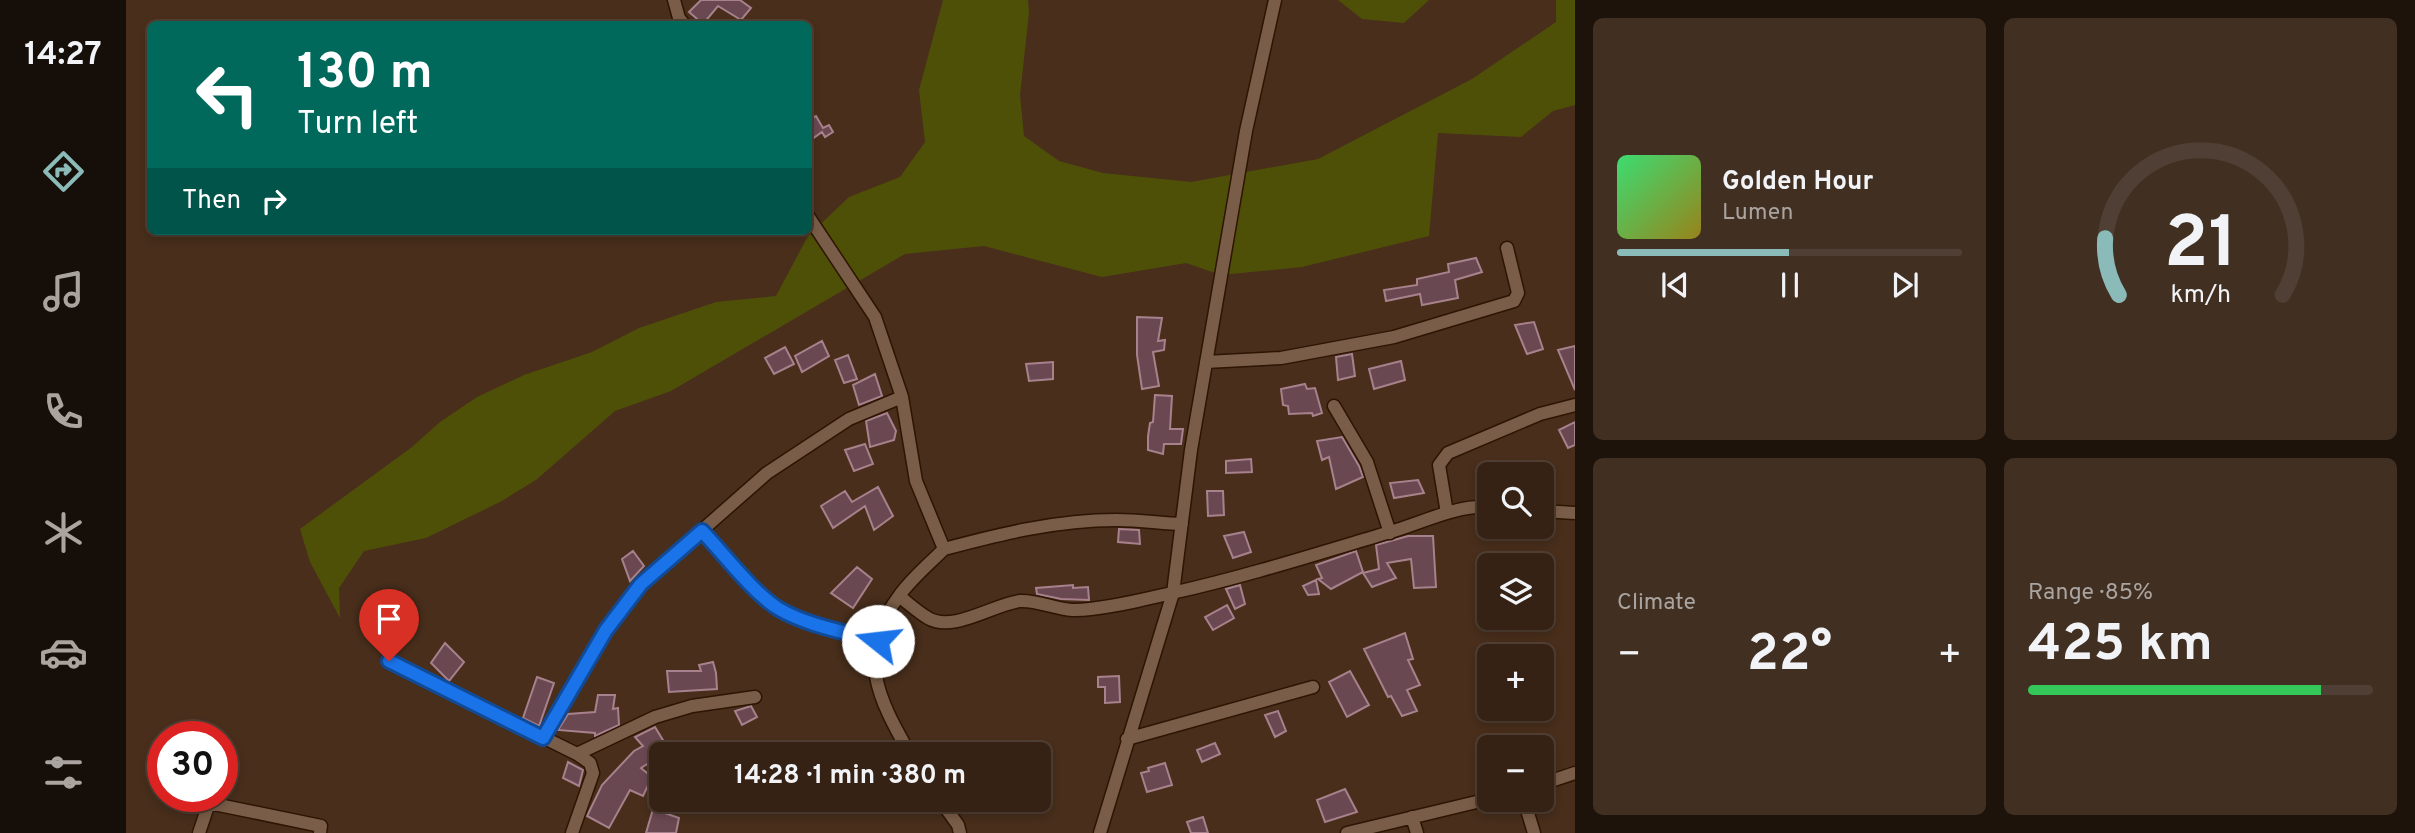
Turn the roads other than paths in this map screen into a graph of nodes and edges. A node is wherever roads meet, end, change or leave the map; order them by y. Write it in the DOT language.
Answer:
graph roads {
  1 [pos="674,0"];
  2 [pos="1275,0"];
  3 [pos="682,21"];
  4 [pos="812,222"];
  5 [pos="1507,248"];
  6 [pos="1206,362"];
  7 [pos="902,397"];
  8 [pos="1575,405"];
  9 [pos="1335,406"];
  10 [pos="1477,507"];
  11 [pos="1554,512"];
  12 [pos="1447,513"];
  13 [pos="1575,513"];
  14 [pos="1181,524"];
  15 [pos="702,531"];
  16 [pos="1390,533"];
  17 [pos="944,549"];
  18 [pos="1173,593"];
  19 [pos="899,596"];
  20 [pos="878,641"];
  21 [pos="389,661"];
  22 [pos="1313,687"];
  23 [pos="755,697"];
  24 [pos="543,738"];
  25 [pos="1127,739"];
  26 [pos="903,742"];
  27 [pos="577,754"];
  28 [pos="1575,773"];
  29 [pos="1554,780"];
  30 [pos="1477,802"];
  31 [pos="949,812"];
  32 [pos="1528,812"];
  33 [pos="1412,817"];
  34 [pos="199,833"];
  35 [pos="320,833"];
  36 [pos="572,833"];
  37 [pos="960,833"];
  38 [pos="1100,833"];
  39 [pos="1347,833"];
  40 [pos="1417,833"];
  41 [pos="1534,833"];
  1 -- 3 [label="street"];
  2 -- 6 [label="street"];
  4 -- 7 [label="street"];
  5 -- 6 [label="street"];
  6 -- 14 [label="street"];
  7 -- 15 [label="street"];
  7 -- 17 [label="street"];
  8 -- 12 [label="street"];
  9 -- 16 [label="street"];
  10 -- 12 [label="street"];
  11 -- 13 [label="street"];
  12 -- 16 [label="street"];
  14 -- 17 [label="street"];
  14 -- 18 [label="street"];
  15 -- 20 [label="street"];
  15 -- 24 [label="street"];
  16 -- 18 [label="street"];
  17 -- 19 [label="street"];
  18 -- 19 [label="street"];
  18 -- 25 [label="street"];
  19 -- 20 [label="street"];
  20 -- 26 [label="street"];
  21 -- 24 [label="street"];
  22 -- 25 [label="street"];
  23 -- 27 [label="street"];
  24 -- 27 [label="street"];
  25 -- 38 [label="street"];
  27 -- 36 [label="street"];
  28 -- 29 [label="street"];
  30 -- 33 [label="street"];
  31 -- 37 [label="street"];
  32 -- 41 [label="street"];
  33 -- 39 [label="street"];
  33 -- 40 [label="street"];
  34 -- 35 [label="street"];
}
